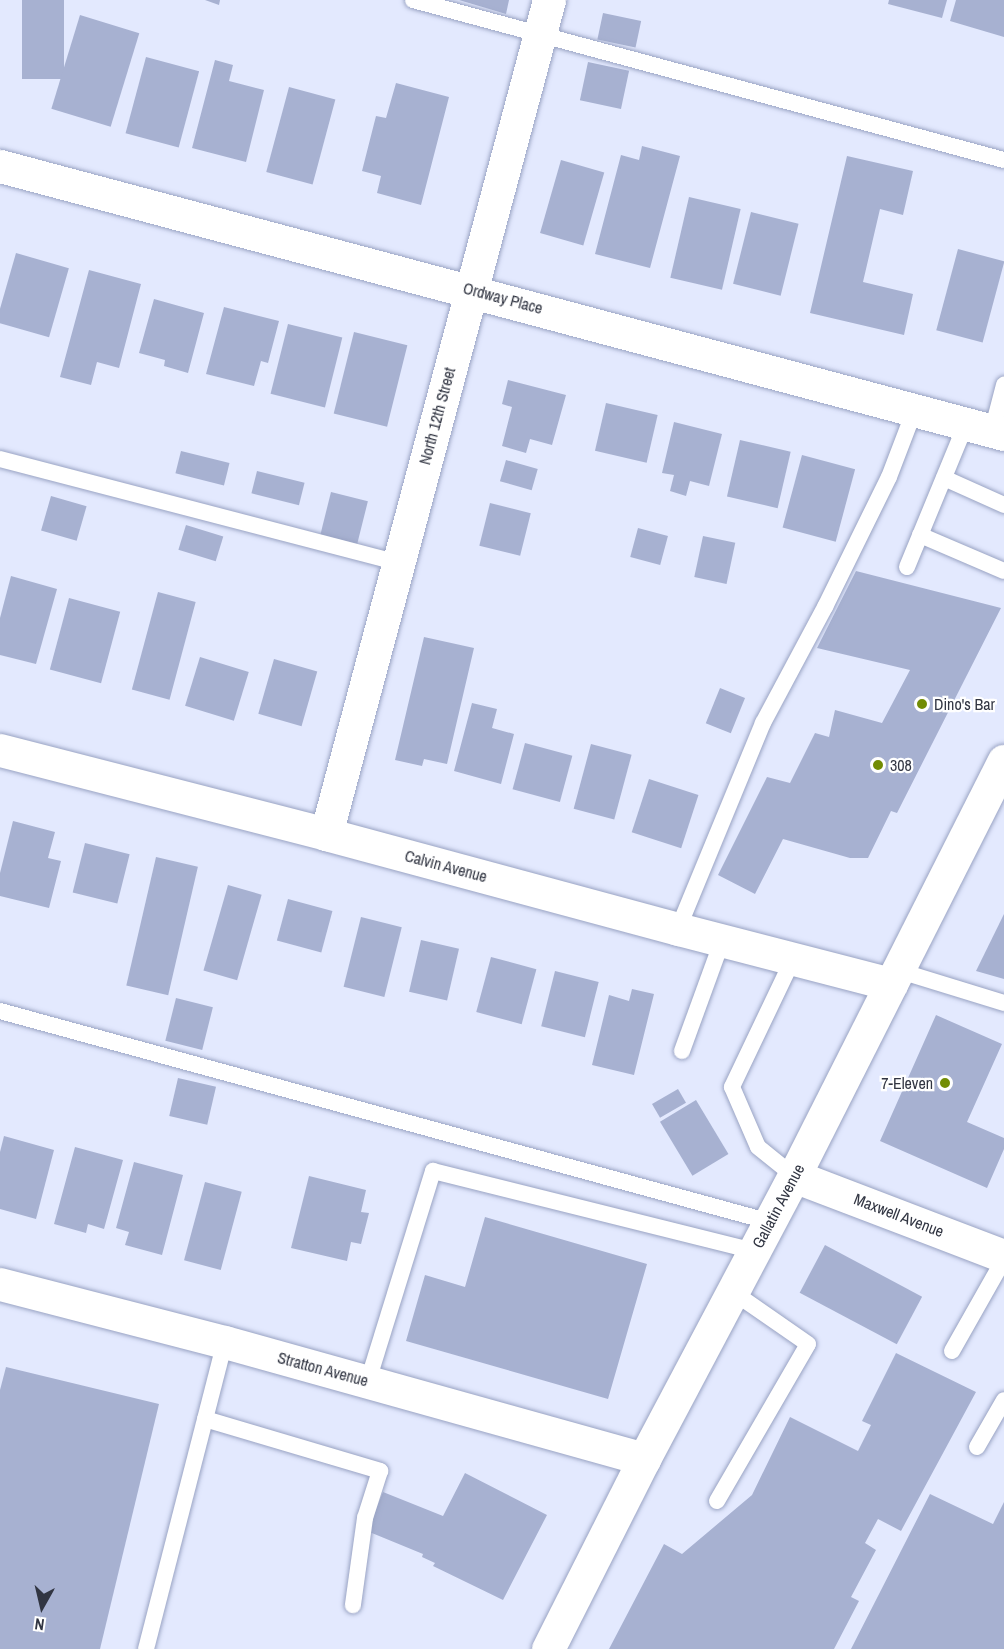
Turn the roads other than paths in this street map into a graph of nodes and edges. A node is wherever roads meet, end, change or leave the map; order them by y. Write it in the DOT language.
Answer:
graph roads {
  1 [pos="413,0"];
  2 [pos="549,0"];
  3 [pos="540,33"];
  4 [pos="1004,160"];
  5 [pos="0,166"];
  6 [pos="470,290"];
  7 [pos="1004,385"];
  8 [pos="915,409"];
  9 [pos="987,430"];
  10 [pos="0,459"];
  11 [pos="944,478"];
  12 [pos="1004,505"];
  13 [pos="920,535"];
  14 [pos="398,563"];
  15 [pos="907,567"];
  16 [pos="1004,571"];
  17 [pos="0,750"];
  18 [pos="1004,761"];
  19 [pos="993,807"];
  20 [pos="327,834"];
  21 [pos="678,929"];
  22 [pos="722,941"];
  23 [pos="793,959"];
  24 [pos="896,977"];
  25 [pos="1004,1003"];
  26 [pos="0,1011"];
  27 [pos="682,1051"];
  28 [pos="794,1176"];
  29 [pos="771,1222"];
  30 [pos="755,1251"];
  31 [pos="1004,1257"];
  32 [pos="0,1284"];
  33 [pos="733,1292"];
  34 [pos="225,1342"];
  35 [pos="952,1351"];
  36 [pos="368,1381"];
  37 [pos="1004,1400"];
  38 [pos="205,1419"];
  39 [pos="977,1447"];
  40 [pos="644,1459"];
  41 [pos="717,1501"];
  42 [pos="353,1605"];
  43 [pos="146,1649"];
  44 [pos="548,1649"];
  1 -- 3 [label="lane"];
  2 -- 3 [label="street, North 12th Street"];
  3 -- 4 [label="lane"];
  3 -- 6 [label="street, North 12th Street"];
  5 -- 6 [label="street, Ordway Place"];
  6 -- 8 [label="street, Ordway Place"];
  6 -- 14 [label="street, North 12th Street"];
  7 -- 9 [label="lane"];
  8 -- 9 [label="street, Ordway Place"];
  8 -- 21 [label="lane"];
  9 -- 11 [label="lane"];
  10 -- 14 [label="lane"];
  11 -- 12 [label="lane"];
  11 -- 13 [label="lane"];
  13 -- 15 [label="lane"];
  13 -- 16 [label="lane"];
  14 -- 20 [label="street, North 12th Street"];
  17 -- 20 [label="street, Calvin Avenue"];
  18 -- 19 [label="street, Gallatin Avenue"];
  19 -- 24 [label="street, Gallatin Avenue"];
  20 -- 21 [label="street, Calvin Avenue"];
  21 -- 22 [label="street, Calvin Avenue"];
  22 -- 23 [label="street, Calvin Avenue"];
  22 -- 27 [label="lane"];
  23 -- 24 [label="street, Calvin Avenue"];
  23 -- 28 [label="lane"];
  24 -- 25 [label="lane"];
  24 -- 28 [label="street, Gallatin Avenue"];
  26 -- 29 [label="lane"];
  28 -- 29 [label="street, Gallatin Avenue"];
  28 -- 31 [label="street, Maxwell Avenue"];
  29 -- 30 [label="street, Gallatin Avenue"];
  30 -- 33 [label="street, Gallatin Avenue"];
  30 -- 36 [label="lane"];
  31 -- 35 [label="lane"];
  32 -- 34 [label="street, Stratton Avenue"];
  33 -- 40 [label="street, Gallatin Avenue"];
  33 -- 41 [label="lane"];
  34 -- 36 [label="street, Stratton Avenue"];
  34 -- 38 [label="lane"];
  36 -- 40 [label="street, Stratton Avenue"];
  37 -- 39 [label="lane"];
  38 -- 42 [label="lane"];
  38 -- 43 [label="lane"];
  40 -- 44 [label="street, Gallatin Avenue"];
}
